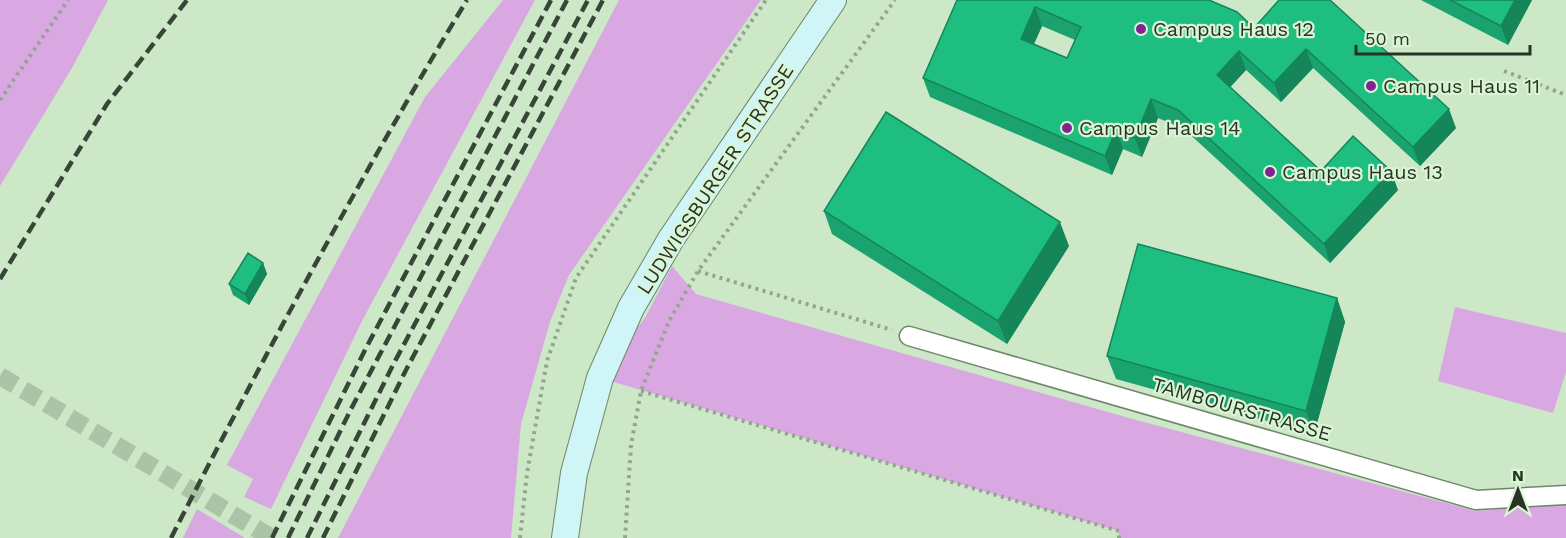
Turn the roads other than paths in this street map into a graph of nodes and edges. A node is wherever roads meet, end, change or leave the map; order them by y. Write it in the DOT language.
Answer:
graph roads {
  1 [pos="833,0"];
  2 [pos="909,336"];
  3 [pos="1566,495"];
  4 [pos="565,538"];
  1 -- 4 [label="main road, LUDWIGSBURGER STRASSE"];
  2 -- 3 [label="street, TAMBOURSTRASSE"];
}
